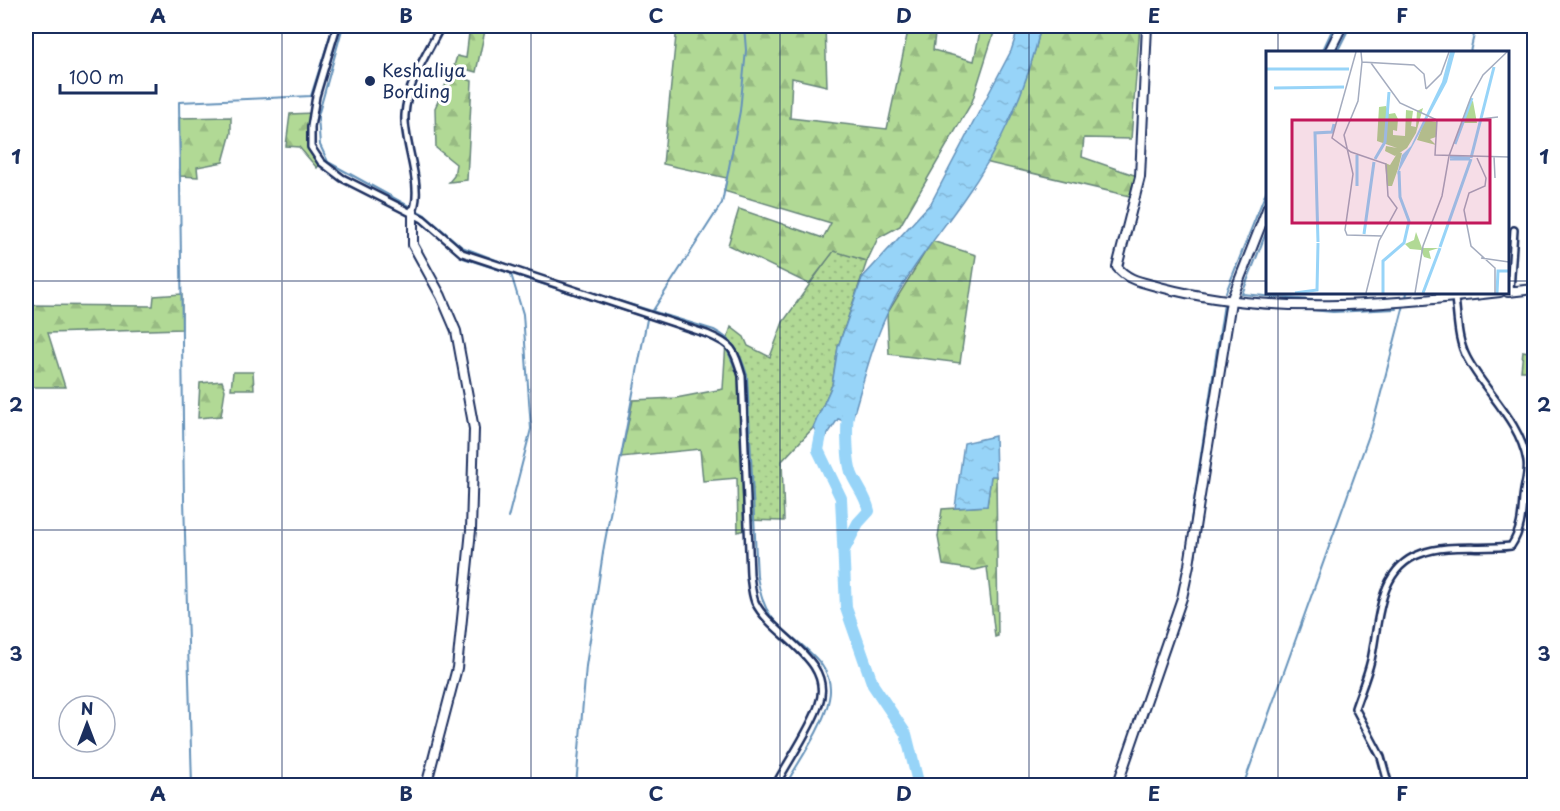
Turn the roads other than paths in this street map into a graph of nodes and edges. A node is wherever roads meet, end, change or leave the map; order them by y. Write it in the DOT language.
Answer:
graph roads {
  1 [pos="337,26"];
  2 [pos="441,26"];
  3 [pos="1147,26"];
  4 [pos="1342,26"];
  5 [pos="1330,51"];
  6 [pos="413,210"];
  7 [pos="1266,212"];
  8 [pos="1514,230"];
  9 [pos="1534,289"];
  10 [pos="1509,292"];
  11 [pos="1487,294"];
  12 [pos="1455,299"];
  13 [pos="1231,301"];
  14 [pos="1534,470"];
  15 [pos="1527,471"];
  16 [pos="1523,504"];
  17 [pos="1534,506"];
  18 [pos="426,786"];
  19 [pos="775,786"];
  20 [pos="1118,786"];
  21 [pos="1389,786"];
  1 -- 6 [label="street"];
  2 -- 6 [label="street"];
  3 -- 13 [label="street"];
  4 -- 5 [label="street"];
  6 -- 18 [label="street"];
  6 -- 19 [label="street"];
  7 -- 13 [label="street"];
  8 -- 10 [label="street"];
  9 -- 10 [label="street"];
  11 -- 12 [label="street"];
  12 -- 13 [label="street"];
  12 -- 15 [label="street"];
  13 -- 20 [label="street"];
  14 -- 15 [label="street"];
  15 -- 16 [label="street"];
  16 -- 17 [label="street"];
  16 -- 21 [label="street"];
}
